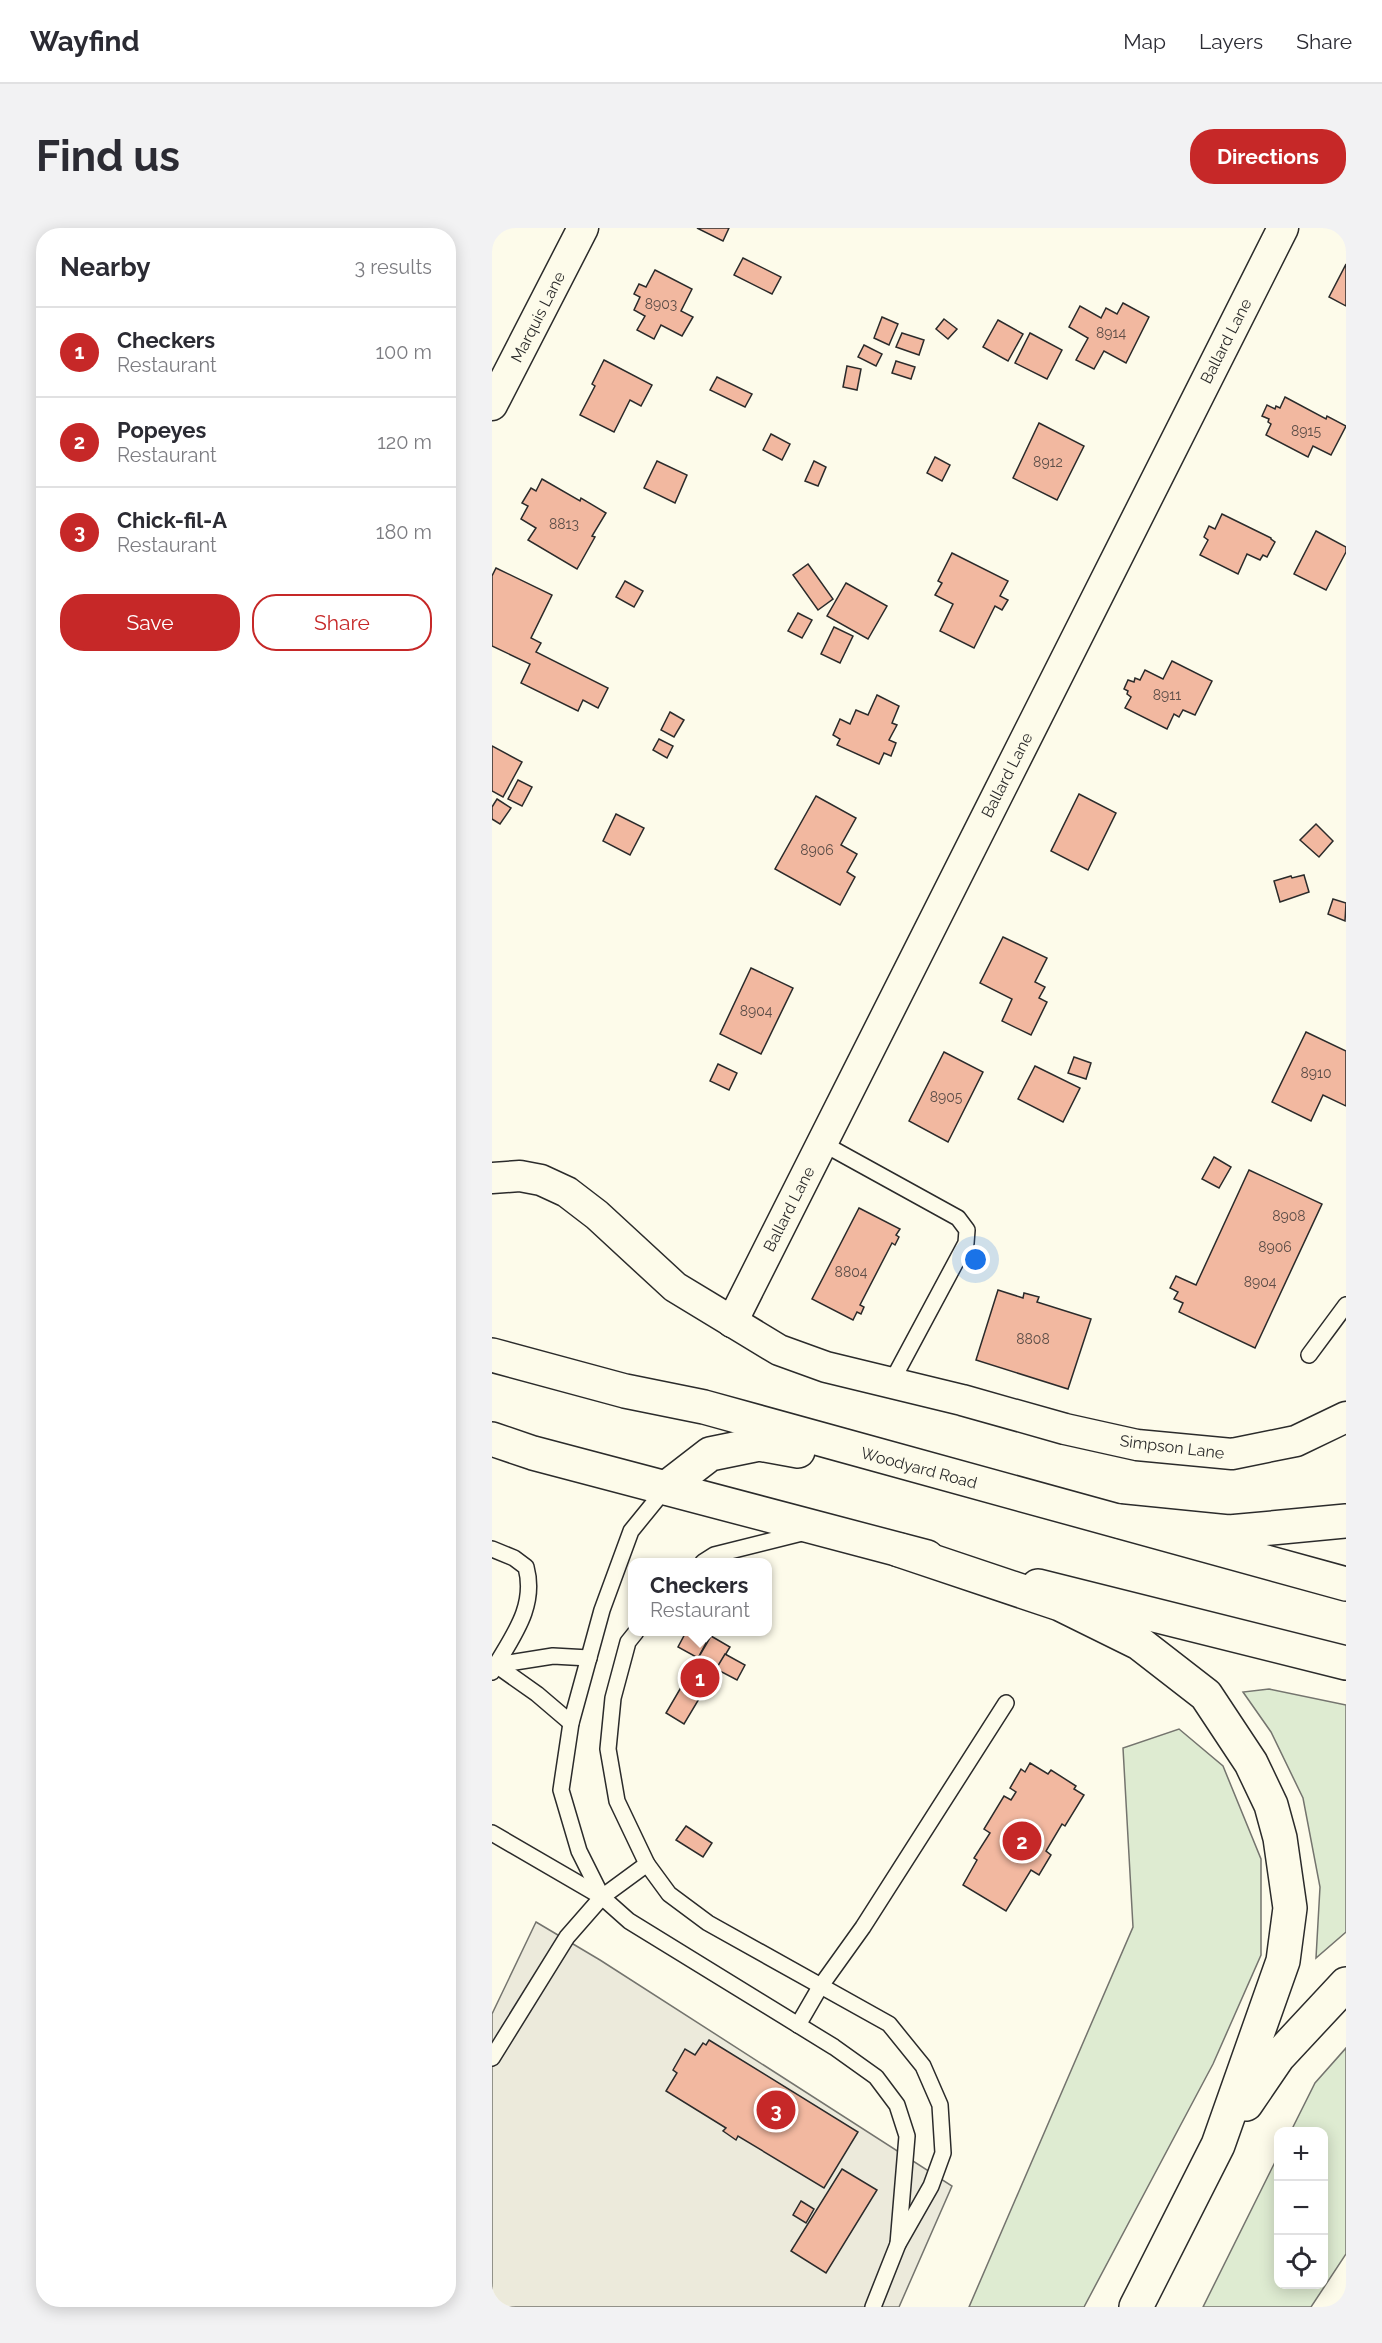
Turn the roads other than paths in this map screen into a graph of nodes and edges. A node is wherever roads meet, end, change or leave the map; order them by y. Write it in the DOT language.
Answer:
graph roads {
  1 [pos="583,228"];
  2 [pos="1283,228"];
  3 [pos="492,405"];
  4 [pos="822,1143"];
  5 [pos="492,1178"];
  6 [pos="1346,1305"];
  7 [pos="732,1322"];
  8 [pos="492,1354"];
  9 [pos="1309,1355"];
  10 [pos="891,1383"];
  11 [pos="1346,1417"];
  12 [pos="492,1439"];
  13 [pos="960,1479"];
  14 [pos="666,1488"];
  15 [pos="1119,1521"];
  16 [pos="1346,1521"];
  17 [pos="820,1529"];
  18 [pos="492,1549"];
  19 [pos="899,1550"];
  20 [pos="710,1558"];
  21 [pos="1346,1584"];
  22 [pos="633,1636"];
  23 [pos="589,1658"];
  24 [pos="1346,1663"];
  25 [pos="494,1668"];
  26 [pos="1006,1703"];
  27 [pos="571,1723"];
  28 [pos="492,1833"];
  29 [pos="647,1864"];
  30 [pos="602,1897"];
  31 [pos="1346,1984"];
  32 [pos="820,1987"];
  33 [pos="798,2025"];
  34 [pos="492,2058"];
  35 [pos="1218,2145"];
  36 [pos="898,2244"];
  37 [pos="873,2307"];
  38 [pos="1136,2307"];
  1 -- 3 [label="street, Marquis Lane"];
  2 -- 4 [label="street, Ballard Lane"];
  4 -- 7 [label="street, Ballard Lane"];
  4 -- 10 [label="lane"];
  5 -- 7 [label="street, Simpson Lane"];
  6 -- 9 [label="lane"];
  7 -- 10 [label="street, Simpson Lane"];
  8 -- 13 [label="main road, Woodyard Road"];
  10 -- 11 [label="street, Simpson Lane"];
  12 -- 14 [label="main road"];
  13 -- 14 [label="main road"];
  13 -- 15 [label="main road, Woodyard Road"];
  14 -- 17 [label="main road"];
  14 -- 23 [label="lane"];
  15 -- 16 [label="main road"];
  15 -- 21 [label="main road, Woodyard Road"];
  17 -- 19 [label="main road"];
  17 -- 20 [label="lane"];
  18 -- 25 [label="lane"];
  19 -- 24 [label="main road"];
  19 -- 35 [label="main road"];
  22 -- 29 [label="lane"];
  23 -- 25 [label="lane"];
  23 -- 27 [label="lane"];
  25 -- 27 [label="lane"];
  26 -- 32 [label="lane"];
  27 -- 30 [label="lane"];
  28 -- 30 [label="lane"];
  29 -- 30 [label="lane"];
  29 -- 32 [label="lane"];
  30 -- 33 [label="lane"];
  30 -- 34 [label="lane"];
  31 -- 35 [label="main road"];
  32 -- 33 [label="lane"];
  32 -- 36 [label="lane"];
  33 -- 36 [label="lane"];
  35 -- 38 [label="main road"];
  36 -- 37 [label="lane"];
}
